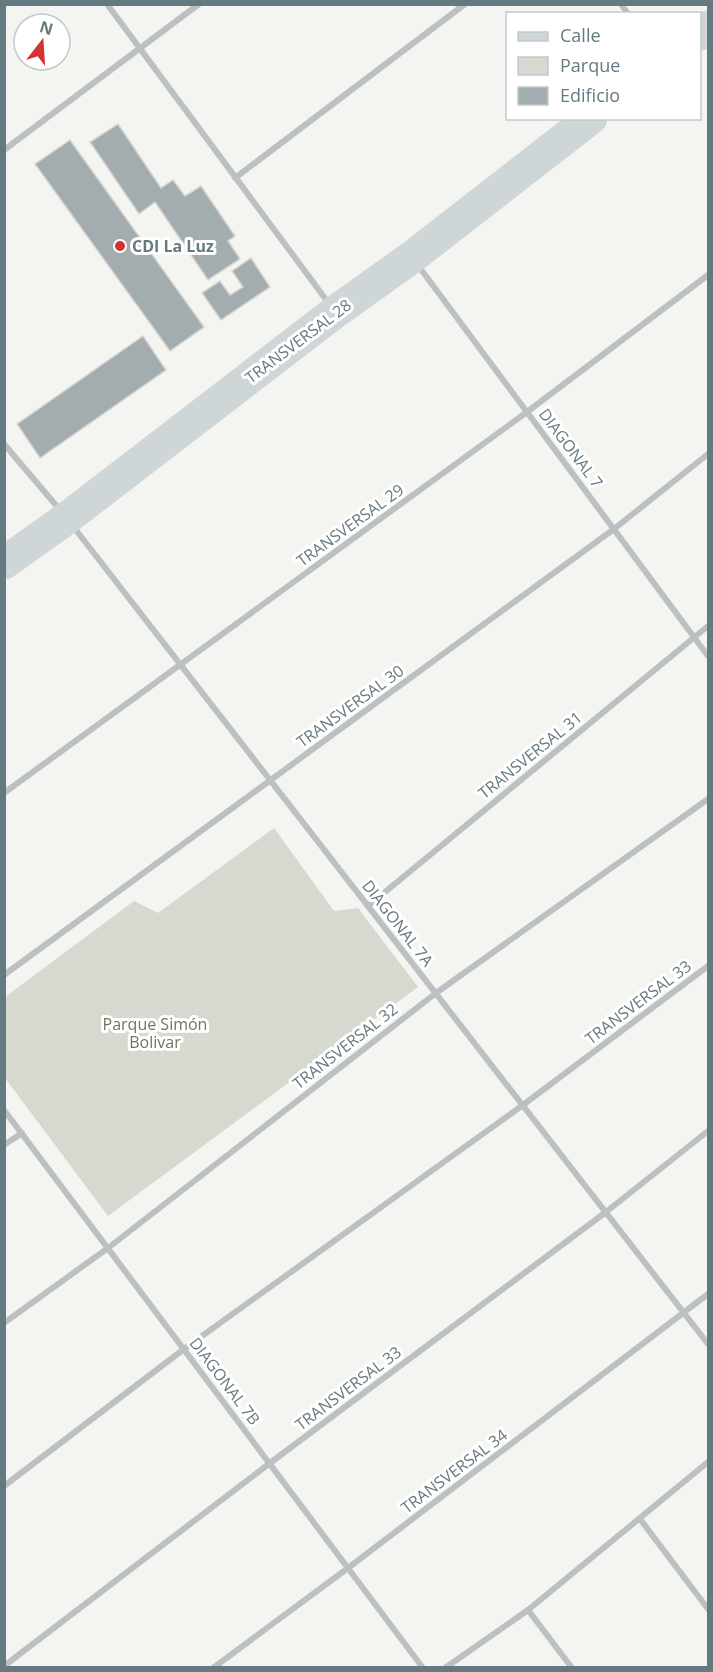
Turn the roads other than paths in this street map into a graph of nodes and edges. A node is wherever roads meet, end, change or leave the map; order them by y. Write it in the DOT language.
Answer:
graph roads {
  1 [pos="107,4"];
  2 [pos="199,4"];
  3 [pos="465,4"];
  4 [pos="140,49"];
  5 [pos="588,120"];
  6 [pos="4,150"];
  7 [pos="236,178"];
  8 [pos="412,257"];
  9 [pos="708,275"];
  10 [pos="335,312"];
  11 [pos="527,412"];
  12 [pos="4,444"];
  13 [pos="708,454"];
  14 [pos="67,518"];
  15 [pos="614,529"];
  16 [pos="4,563"];
  17 [pos="708,626"];
  18 [pos="694,638"];
  19 [pos="708,656"];
  20 [pos="181,665"];
  21 [pos="271,781"];
  22 [pos="4,794"];
  23 [pos="708,799"];
  24 [pos="368,906"];
  25 [pos="708,966"];
  26 [pos="4,975"];
  27 [pos="436,993"];
  28 [pos="523,1105"];
  29 [pos="4,1110"];
  30 [pos="708,1131"];
  31 [pos="22,1133"];
  32 [pos="4,1145"];
  33 [pos="606,1212"];
  34 [pos="108,1248"];
  35 [pos="708,1294"];
  36 [pos="684,1312"];
  37 [pos="4,1323"];
  38 [pos="708,1344"];
  39 [pos="184,1349"];
  40 [pos="708,1462"];
  41 [pos="270,1463"];
  42 [pos="4,1486"];
  43 [pos="640,1519"];
  44 [pos="348,1568"];
  45 [pos="708,1609"];
  46 [pos="528,1610"];
  47 [pos="4,1666"];
  48 [pos="213,1668"];
  49 [pos="423,1668"];
  50 [pos="446,1668"];
  51 [pos="572,1668"];
  1 -- 4 [label="street"];
  2 -- 4 [label="street"];
  3 -- 7 [label="street"];
  4 -- 6 [label="street"];
  4 -- 7 [label="street"];
  5 -- 8 [label="main road, TRANSVERSAL 28"];
  7 -- 10 [label="street"];
  8 -- 10 [label="main road, TRANSVERSAL 28"];
  8 -- 11 [label="street, DIAGONAL 7"];
  9 -- 11 [label="street, TRANSVERSAL 29"];
  10 -- 14 [label="main road, TRANSVERSAL 28"];
  11 -- 15 [label="street, DIAGONAL 7"];
  11 -- 20 [label="street, TRANSVERSAL 29"];
  12 -- 14 [label="street, DIAGONAL 7A"];
  13 -- 15 [label="street, TRANSVERSAL 30"];
  14 -- 16 [label="main road, TRANSVERSAL 28"];
  14 -- 20 [label="street, DIAGONAL 7A"];
  15 -- 18 [label="street, DIAGONAL 7"];
  15 -- 21 [label="street, TRANSVERSAL 30"];
  17 -- 18 [label="street, TRANSVERSAL 31"];
  18 -- 19 [label="street, DIAGONAL 7"];
  18 -- 24 [label="street, TRANSVERSAL 31"];
  20 -- 21 [label="street, DIAGONAL 7A"];
  20 -- 22 [label="street, TRANSVERSAL 29"];
  21 -- 24 [label="street, DIAGONAL 7A"];
  21 -- 26 [label="street, TRANSVERSAL 30"];
  23 -- 27 [label="street, TRANSVERSAL 32"];
  24 -- 27 [label="street, DIAGONAL 7A"];
  25 -- 28 [label="street, TRANSVERSAL 33"];
  27 -- 28 [label="street, DIAGONAL 7A"];
  27 -- 34 [label="street, TRANSVERSAL 32"];
  28 -- 33 [label="street, DIAGONAL 7A"];
  28 -- 39 [label="street, TRANSVERSAL 33"];
  29 -- 31 [label="street, DIAGONAL 7B"];
  30 -- 33 [label="street, TRANSVERSAL 33"];
  31 -- 32 [label="street"];
  31 -- 34 [label="street, DIAGONAL 7B"];
  33 -- 36 [label="street, DIAGONAL 7A"];
  33 -- 41 [label="street, TRANSVERSAL 33"];
  34 -- 37 [label="street, TRANSVERSAL 32"];
  34 -- 39 [label="street, DIAGONAL 7B"];
  35 -- 36 [label="street, TRANSVERSAL 34"];
  36 -- 38 [label="street, DIAGONAL 7A"];
  36 -- 44 [label="street, TRANSVERSAL 34"];
  39 -- 41 [label="street, DIAGONAL 7B"];
  39 -- 42 [label="street, TRANSVERSAL 33"];
  40 -- 43 [label="street"];
  41 -- 44 [label="street, DIAGONAL 7B"];
  41 -- 47 [label="street, TRANSVERSAL 33"];
  43 -- 45 [label="street"];
  43 -- 46 [label="street"];
  44 -- 48 [label="street, TRANSVERSAL 34"];
  44 -- 49 [label="street, DIAGONAL 7B"];
  46 -- 50 [label="street"];
  46 -- 51 [label="street"];
}
